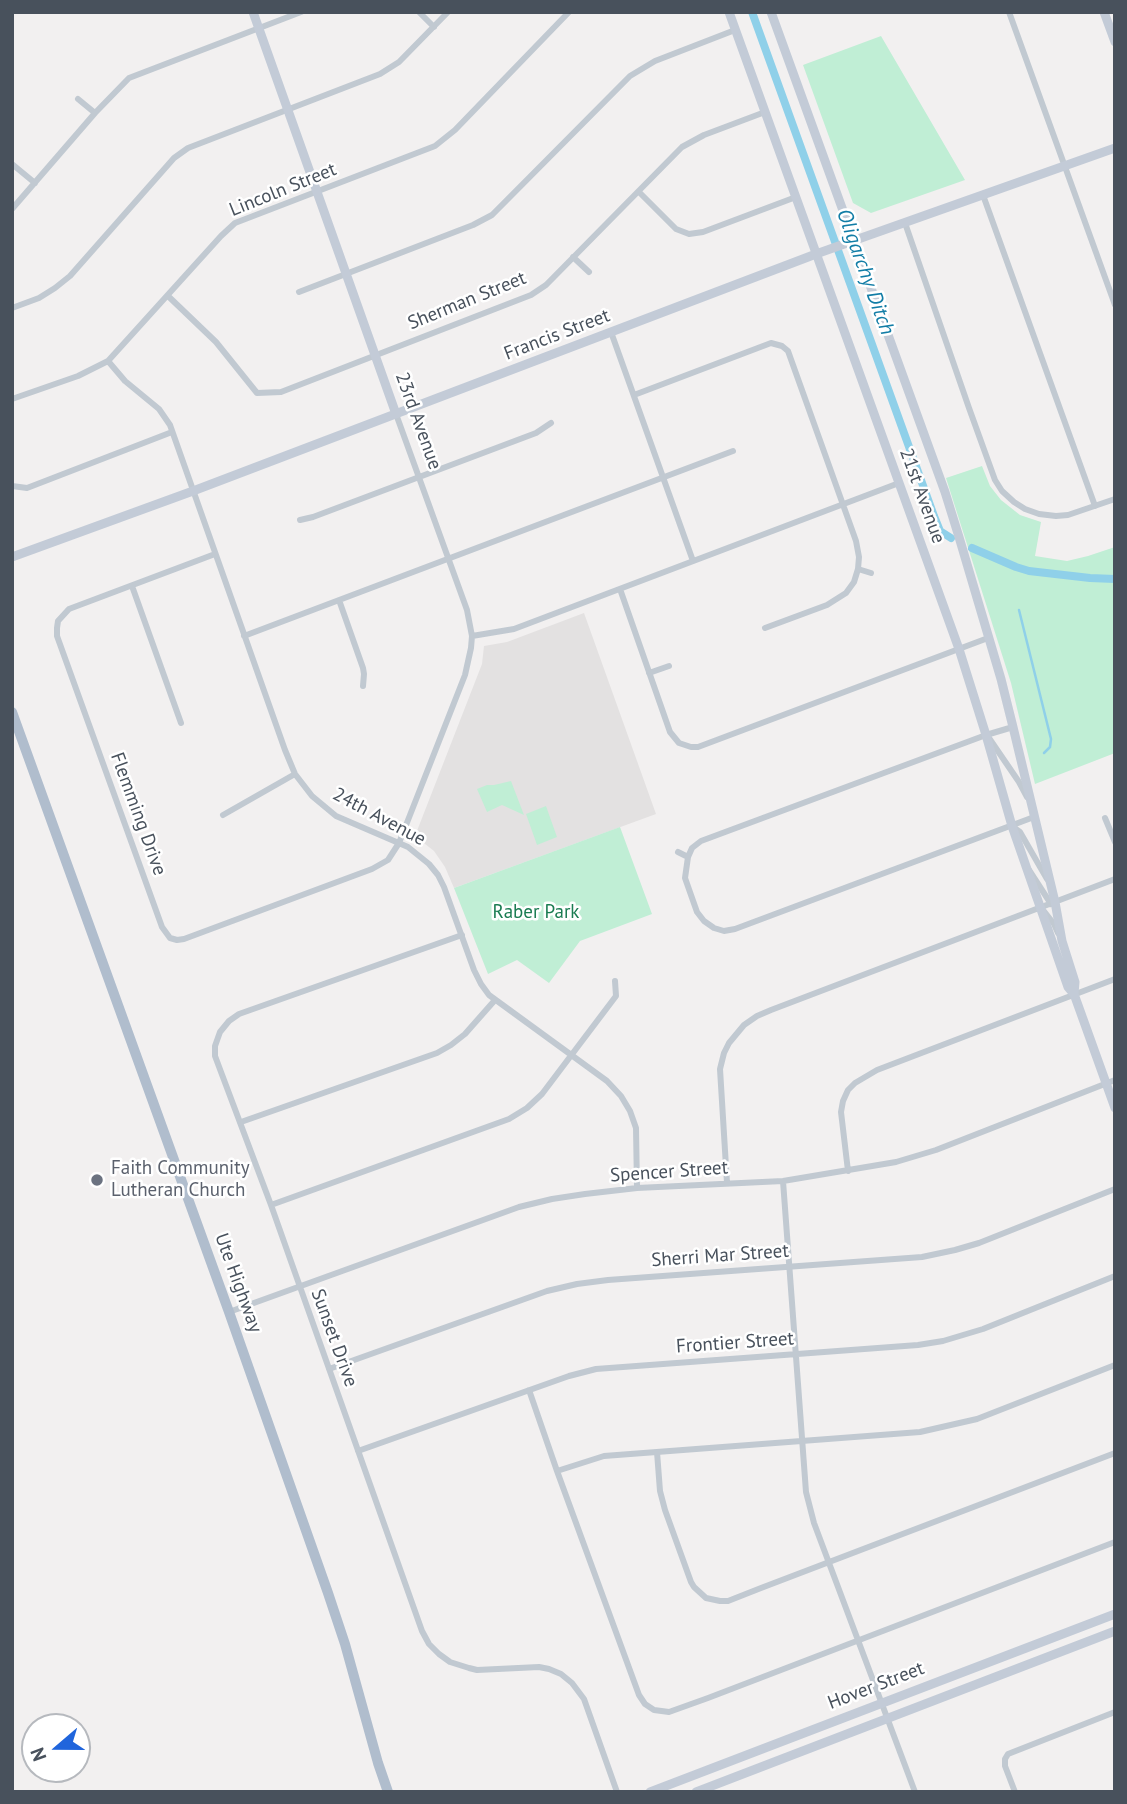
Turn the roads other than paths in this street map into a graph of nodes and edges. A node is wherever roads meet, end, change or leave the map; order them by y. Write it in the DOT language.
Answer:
graph roads {
  1 [pos="253,12"];
  2 [pos="300,12"];
  3 [pos="419,12"];
  4 [pos="448,12"];
  5 [pos="569,12"];
  6 [pos="729,12"];
  7 [pos="771,12"];
  8 [pos="1009,12"];
  9 [pos="1104,12"];
  10 [pos="434,27"];
  11 [pos="258,28"];
  12 [pos="735,30"];
  13 [pos="1115,42"];
  14 [pos="78,99"];
  15 [pos="288,110"];
  16 [pos="765,112"];
  17 [pos="94,113"];
  18 [pos="1115,148"];
  19 [pos="12,164"];
  20 [pos="1065,166"];
  21 [pos="35,183"];
  22 [pos="317,192"];
  23 [pos="639,192"];
  24 [pos="983,195"];
  25 [pos="796,197"];
  26 [pos="12,209"];
  27 [pos="905,223"];
  28 [pos="849,242"];
  29 [pos="816,254"];
  30 [pos="573,257"];
  31 [pos="589,272"];
  32 [pos="346,274"];
  33 [pos="299,292"];
  34 [pos="168,296"];
  35 [pos="1115,306"];
  36 [pos="12,308"];
  37 [pos="611,332"];
  38 [pos="786,337"];
  39 [pos="782,346"];
  40 [pos="376,356"];
  41 [pos="108,361"];
  42 [pos="634,395"];
  43 [pos="12,399"];
  44 [pos="396,414"];
  45 [pos="551,423"];
  46 [pos="172,432"];
  47 [pos="733,451"];
  48 [pos="419,477"];
  49 [pos="663,477"];
  50 [pos="899,483"];
  51 [pos="12,486"];
  52 [pos="193,491"];
  53 [pos="1115,499"];
  54 [pos="844,504"];
  55 [pos="1095,506"];
  56 [pos="300,520"];
  57 [pos="215,554"];
  58 [pos="12,557"];
  59 [pos="448,559"];
  60 [pos="693,561"];
  61 [pos="858,569"];
  62 [pos="871,573"];
  63 [pos="132,586"];
  64 [pos="620,589"];
  65 [pos="339,600"];
  66 [pos="50,616"];
  67 [pos="58,621"];
  68 [pos="765,628"];
  69 [pos="244,636"];
  70 [pos="471,636"];
  71 [pos="988,638"];
  72 [pos="959,649"];
  73 [pos="668,666"];
  74 [pos="649,673"];
  75 [pos="363,686"];
  76 [pos="12,712"];
  77 [pos="181,723"];
  78 [pos="1013,727"];
  79 [pos="986,735"];
  80 [pos="684,746"];
  81 [pos="678,755"];
  82 [pos="295,774"];
  83 [pos="1033,812"];
  84 [pos="223,815"];
  85 [pos="1105,818"];
  86 [pos="1012,826"];
  87 [pos="1115,842"];
  88 [pos="399,843"];
  89 [pos="678,852"];
  90 [pos="688,857"];
  91 [pos="1025,866"];
  92 [pos="1115,878"];
  93 [pos="1051,886"];
  94 [pos="1053,903"];
  95 [pos="1040,908"];
  96 [pos="714,928"];
  97 [pos="462,935"];
  98 [pos="708,936"];
  99 [pos="170,938"];
  100 [pos="1062,941"];
  101 [pos="167,946"];
  102 [pos="1115,979"];
  103 [pos="615,981"];
  104 [pos="1074,995"];
  105 [pos="495,1000"];
  106 [pos="571,1055"];
  107 [pos="1110,1082"];
  108 [pos="1115,1108"];
  109 [pos="241,1122"];
  110 [pos="848,1171"];
  111 [pos="783,1181"];
  112 [pos="727,1183"];
  113 [pos="638,1188"];
  114 [pos="1115,1189"];
  115 [pos="271,1205"];
  116 [pos="790,1267"];
  117 [pos="1115,1276"];
  118 [pos="298,1286"];
  119 [pos="229,1312"];
  120 [pos="796,1354"];
  121 [pos="1115,1365"];
  122 [pos="329,1369"];
  123 [pos="529,1390"];
  124 [pos="802,1441"];
  125 [pos="358,1451"];
  126 [pos="657,1452"];
  127 [pos="1115,1453"];
  128 [pos="557,1471"];
  129 [pos="1115,1542"];
  130 [pos="828,1562"];
  131 [pos="1115,1614"];
  132 [pos="1115,1631"];
  133 [pos="858,1640"];
  134 [pos="881,1702"];
  135 [pos="1115,1712"];
  136 [pos="887,1718"];
  137 [pos="388,1792"];
  138 [pos="617,1792"];
  139 [pos="650,1792"];
  140 [pos="696,1792"];
  141 [pos="915,1792"];
  142 [pos="1015,1792"];
  1 -- 11 [label="street, 23rd Avenue"];
  2 -- 11 [label="street"];
  3 -- 10 [label="street"];
  4 -- 10 [label="street"];
  5 -- 22 [label="street, Lincoln Street"];
  6 -- 12 [label="street, 21st Avenue"];
  7 -- 28 [label="street, 21st Avenue"];
  8 -- 20 [label="street"];
  9 -- 13 [label="street"];
  10 -- 15 [label="street"];
  11 -- 15 [label="street, 23rd Avenue"];
  11 -- 17 [label="street"];
  12 -- 16 [label="street, 21st Avenue"];
  12 -- 32 [label="street"];
  14 -- 17 [label="street"];
  15 -- 22 [label="street, 23rd Avenue"];
  15 -- 36 [label="street"];
  16 -- 23 [label="street, Sherman Street"];
  16 -- 25 [label="street, 21st Avenue"];
  17 -- 21 [label="street"];
  18 -- 20 [label="street, Francis Street"];
  19 -- 21 [label="street"];
  20 -- 24 [label="street, Francis Street"];
  20 -- 35 [label="street"];
  21 -- 26 [label="street"];
  22 -- 32 [label="street, 23rd Avenue"];
  22 -- 34 [label="street, Lincoln Street"];
  23 -- 25 [label="street"];
  23 -- 30 [label="street, Sherman Street"];
  24 -- 27 [label="street, Francis Street"];
  24 -- 55 [label="street"];
  25 -- 29 [label="street, 21st Avenue"];
  27 -- 28 [label="street, Francis Street"];
  27 -- 55 [label="street"];
  28 -- 29 [label="street, Francis Street"];
  28 -- 71 [label="street, 21st Avenue"];
  29 -- 37 [label="street, Francis Street"];
  29 -- 50 [label="street, 21st Avenue"];
  30 -- 31 [label="street"];
  30 -- 40 [label="street, Sherman Street"];
  32 -- 33 [label="street"];
  32 -- 40 [label="street, 23rd Avenue"];
  34 -- 40 [label="street, Sherman Street"];
  34 -- 41 [label="street, Lincoln Street"];
  37 -- 42 [label="street"];
  37 -- 44 [label="street, Francis Street"];
  38 -- 39 [label="street"];
  39 -- 42 [label="street"];
  39 -- 54 [label="street"];
  40 -- 44 [label="street, 23rd Avenue"];
  41 -- 43 [label="street, Lincoln Street"];
  41 -- 46 [label="street, 24th Avenue"];
  42 -- 49 [label="street"];
  44 -- 48 [label="street, 23rd Avenue"];
  44 -- 52 [label="street, Francis Street"];
  45 -- 48 [label="street"];
  46 -- 51 [label="street"];
  46 -- 52 [label="street, 24th Avenue"];
  47 -- 49 [label="street"];
  48 -- 56 [label="street"];
  48 -- 59 [label="street, 23rd Avenue"];
  49 -- 59 [label="street"];
  49 -- 60 [label="street"];
  50 -- 54 [label="street"];
  50 -- 72 [label="street, 21st Avenue"];
  52 -- 57 [label="street, 24th Avenue"];
  52 -- 58 [label="street, Francis Street"];
  53 -- 55 [label="street"];
  54 -- 60 [label="street"];
  54 -- 61 [label="street"];
  57 -- 63 [label="street"];
  57 -- 69 [label="street, 24th Avenue"];
  59 -- 65 [label="street"];
  59 -- 70 [label="street, 23rd Avenue"];
  60 -- 64 [label="street"];
  61 -- 62 [label="street"];
  61 -- 68 [label="street"];
  63 -- 67 [label="street"];
  63 -- 77 [label="street"];
  64 -- 70 [label="street"];
  64 -- 74 [label="street"];
  65 -- 69 [label="street"];
  65 -- 75 [label="street"];
  66 -- 67 [label="street"];
  67 -- 99 [label="street, Flemming Drive"];
  69 -- 82 [label="street, 24th Avenue"];
  70 -- 88 [label="street, 23rd Avenue"];
  71 -- 72 [label="street"];
  71 -- 78 [label="street, 21st Avenue"];
  72 -- 79 [label="street, 21st Avenue"];
  72 -- 80 [label="street"];
  73 -- 74 [label="street"];
  74 -- 80 [label="street"];
  76 -- 119 [label="main road, Ute Highway"];
  78 -- 79 [label="street"];
  78 -- 83 [label="street, 21st Avenue"];
  79 -- 83 [label="street"];
  79 -- 86 [label="street, 21st Avenue"];
  79 -- 90 [label="street"];
  80 -- 81 [label="street"];
  82 -- 84 [label="street"];
  82 -- 88 [label="street, 24th Avenue"];
  83 -- 86 [label="street"];
  83 -- 93 [label="street, 21st Avenue"];
  85 -- 87 [label="street"];
  86 -- 91 [label="street, 21st Avenue"];
  86 -- 93 [label="street"];
  86 -- 96 [label="street"];
  88 -- 97 [label="street, 24th Avenue"];
  88 -- 99 [label="street"];
  89 -- 90 [label="street"];
  90 -- 96 [label="street"];
  91 -- 94 [label="street"];
  91 -- 95 [label="street, 21st Avenue"];
  92 -- 94 [label="street"];
  93 -- 94 [label="street, 21st Avenue"];
  94 -- 95 [label="street"];
  94 -- 100 [label="street, 21st Avenue"];
  95 -- 100 [label="street"];
  95 -- 104 [label="street, 21st Avenue"];
  95 -- 112 [label="street"];
  96 -- 98 [label="street"];
  97 -- 105 [label="street, 24th Avenue"];
  97 -- 109 [label="street, Sunset Drive"];
  99 -- 101 [label="street"];
  100 -- 104 [label="street, 21st Avenue"];
  102 -- 104 [label="street"];
  103 -- 106 [label="street"];
  104 -- 107 [label="street, 21st Avenue"];
  104 -- 110 [label="street"];
  105 -- 106 [label="street, 24th Avenue"];
  105 -- 109 [label="street"];
  106 -- 113 [label="street, 24th Avenue"];
  106 -- 115 [label="street"];
  107 -- 108 [label="street, 21st Avenue"];
  107 -- 110 [label="street, Spencer Street"];
  109 -- 115 [label="street, Sunset Drive"];
  110 -- 111 [label="street, Spencer Street"];
  111 -- 112 [label="street, Spencer Street"];
  111 -- 116 [label="street"];
  112 -- 113 [label="street, Spencer Street"];
  113 -- 118 [label="street, Spencer Street"];
  114 -- 116 [label="street, Sherri Mar Street"];
  115 -- 118 [label="street, Sunset Drive"];
  116 -- 120 [label="street"];
  116 -- 122 [label="street, Sherri Mar Street"];
  117 -- 120 [label="street, Frontier Street"];
  118 -- 119 [label="street, Spencer Street"];
  118 -- 122 [label="street, Sunset Drive"];
  119 -- 137 [label="main road, Ute Highway"];
  120 -- 123 [label="street, Frontier Street"];
  120 -- 124 [label="street"];
  121 -- 124 [label="street"];
  122 -- 125 [label="street, Sunset Drive"];
  123 -- 125 [label="street, Frontier Street"];
  123 -- 128 [label="street"];
  124 -- 126 [label="street"];
  124 -- 130 [label="street"];
  125 -- 138 [label="street, Sunset Drive"];
  126 -- 128 [label="street"];
  126 -- 130 [label="street"];
  127 -- 130 [label="street"];
  128 -- 133 [label="street"];
  129 -- 133 [label="street"];
  130 -- 133 [label="street"];
  131 -- 134 [label="street, Hover Street"];
  132 -- 136 [label="street, Hover Street"];
  133 -- 134 [label="street"];
  134 -- 136 [label="street"];
  134 -- 139 [label="street, Hover Street"];
  135 -- 142 [label="street"];
  136 -- 140 [label="street, Hover Street"];
  136 -- 141 [label="street"];
}
